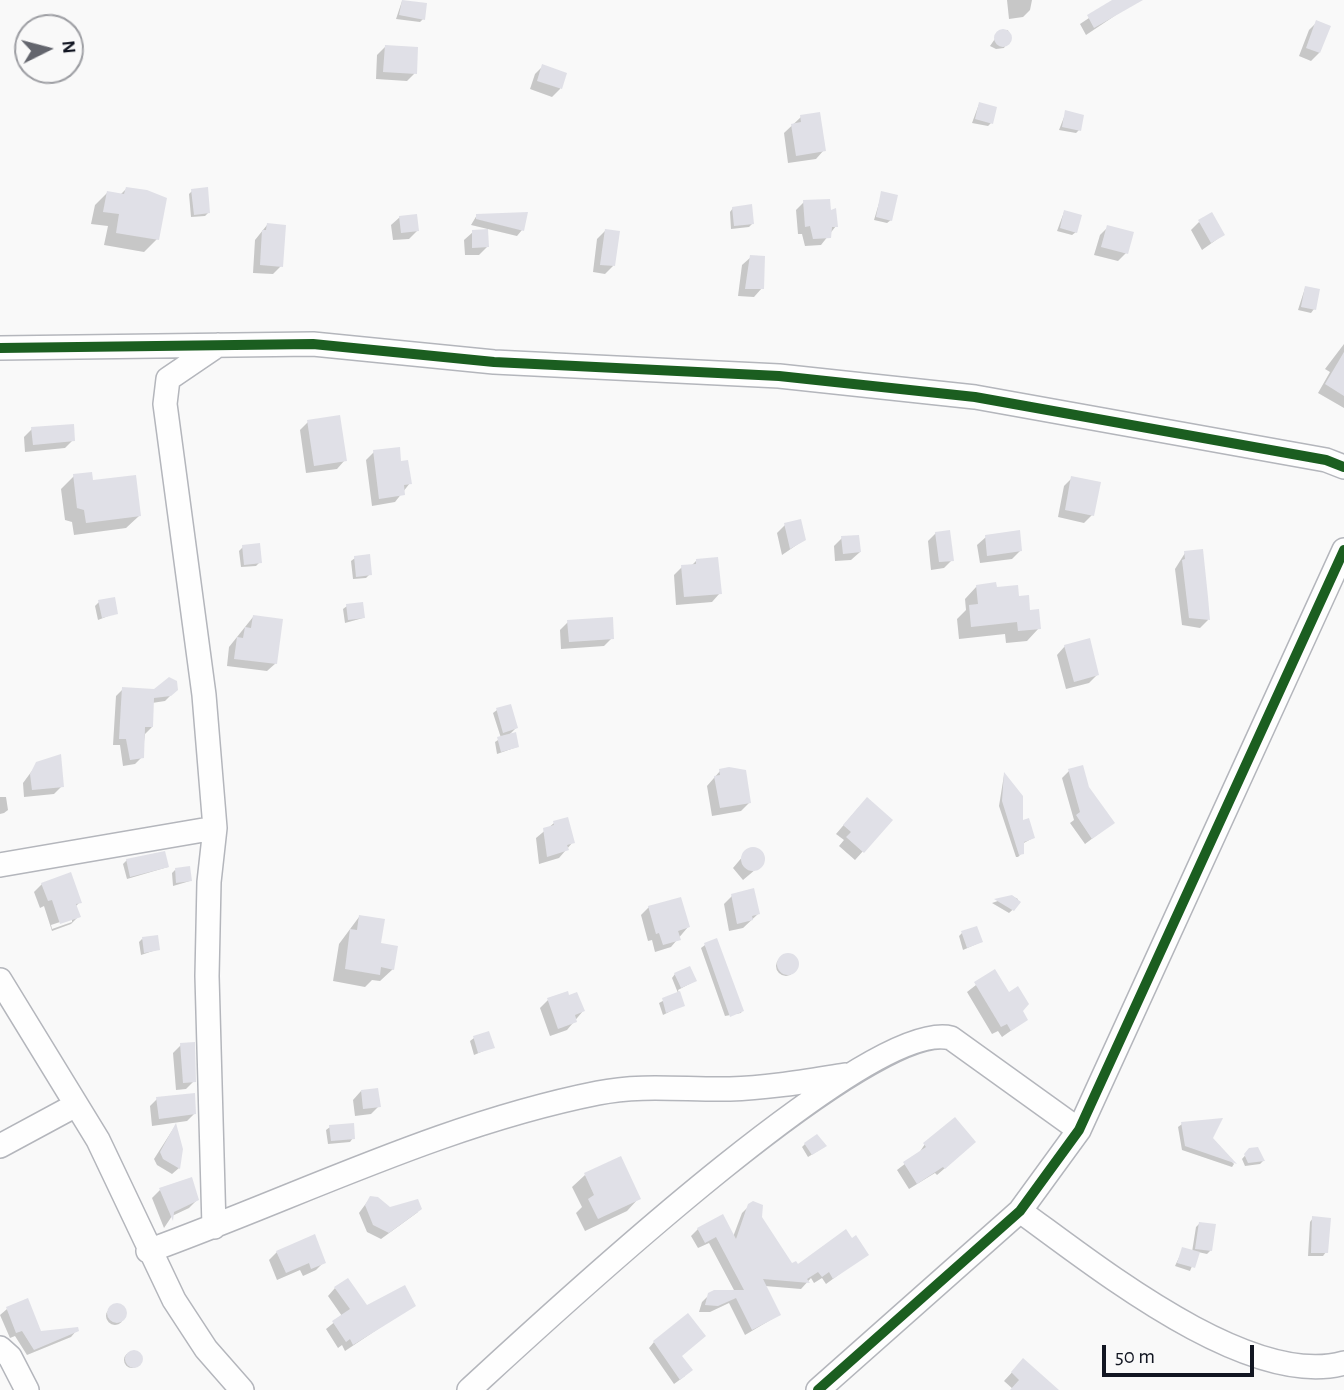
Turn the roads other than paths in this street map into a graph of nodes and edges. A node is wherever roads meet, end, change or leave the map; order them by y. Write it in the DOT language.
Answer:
graph roads {
  1 [pos="218,345"];
  2 [pos="0,348"];
  3 [pos="1344,467"];
  4 [pos="1344,550"];
  5 [pos="215,828"];
  6 [pos="0,865"];
  7 [pos="0,983"];
  8 [pos="849,1075"];
  9 [pos="76,1105"];
  10 [pos="1079,1130"];
  11 [pos="0,1146"];
  12 [pos="1020,1211"];
  13 [pos="214,1227"];
  14 [pos="148,1251"];
  15 [pos="0,1348"];
  16 [pos="1344,1363"];
  17 [pos="27,1390"];
  18 [pos="242,1390"];
  19 [pos="469,1390"];
  20 [pos="818,1390"];
  1 -- 2 [label="street"];
  1 -- 3 [label="street"];
  1 -- 5 [label="street"];
  4 -- 10 [label="street"];
  5 -- 6 [label="street"];
  5 -- 13 [label="street"];
  7 -- 9 [label="street"];
  8 -- 10 [label="street"];
  8 -- 13 [label="street"];
  8 -- 19 [label="street"];
  9 -- 11 [label="street"];
  9 -- 14 [label="street"];
  10 -- 12 [label="street"];
  12 -- 16 [label="street"];
  12 -- 20 [label="street"];
  13 -- 14 [label="street"];
  14 -- 18 [label="street"];
  15 -- 17 [label="street"];
}
